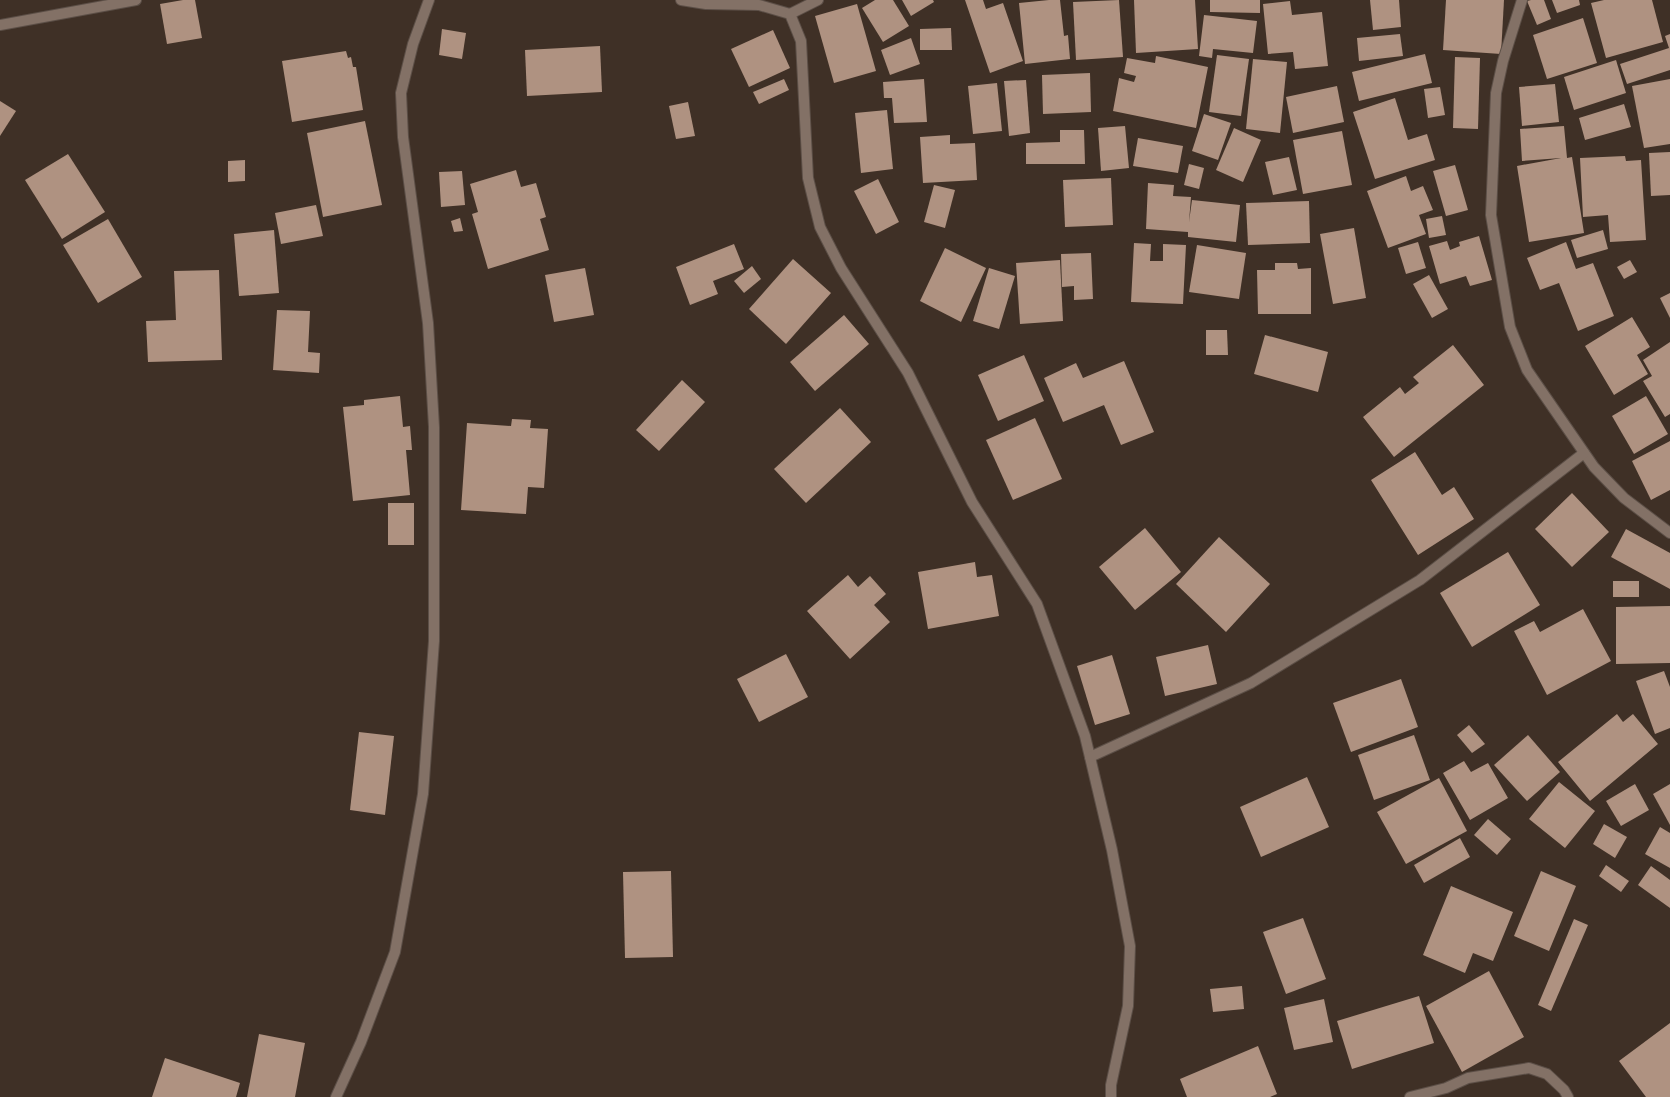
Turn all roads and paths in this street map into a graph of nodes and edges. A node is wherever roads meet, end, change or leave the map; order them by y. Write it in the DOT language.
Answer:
graph roads {
  1 [pos="136,0"];
  2 [pos="429,0"];
  3 [pos="682,0"];
  4 [pos="818,0"];
  5 [pos="1522,0"];
  6 [pos="790,14"];
  7 [pos="0,25"];
  8 [pos="1584,453"];
  9 [pos="1670,533"];
  10 [pos="1090,757"];
  11 [pos="336,1097"];
  12 [pos="1110,1097"];
  13 [pos="1410,1097"];
  14 [pos="1568,1097"];
  1 -- 7 [label="street"];
  2 -- 11 [label="street"];
  3 -- 6 [label="street"];
  4 -- 6 [label="street"];
  5 -- 8 [label="street"];
  6 -- 10 [label="street"];
  8 -- 9 [label="street"];
  8 -- 10 [label="street"];
  10 -- 12 [label="street"];
  13 -- 14 [label="street"];
}
